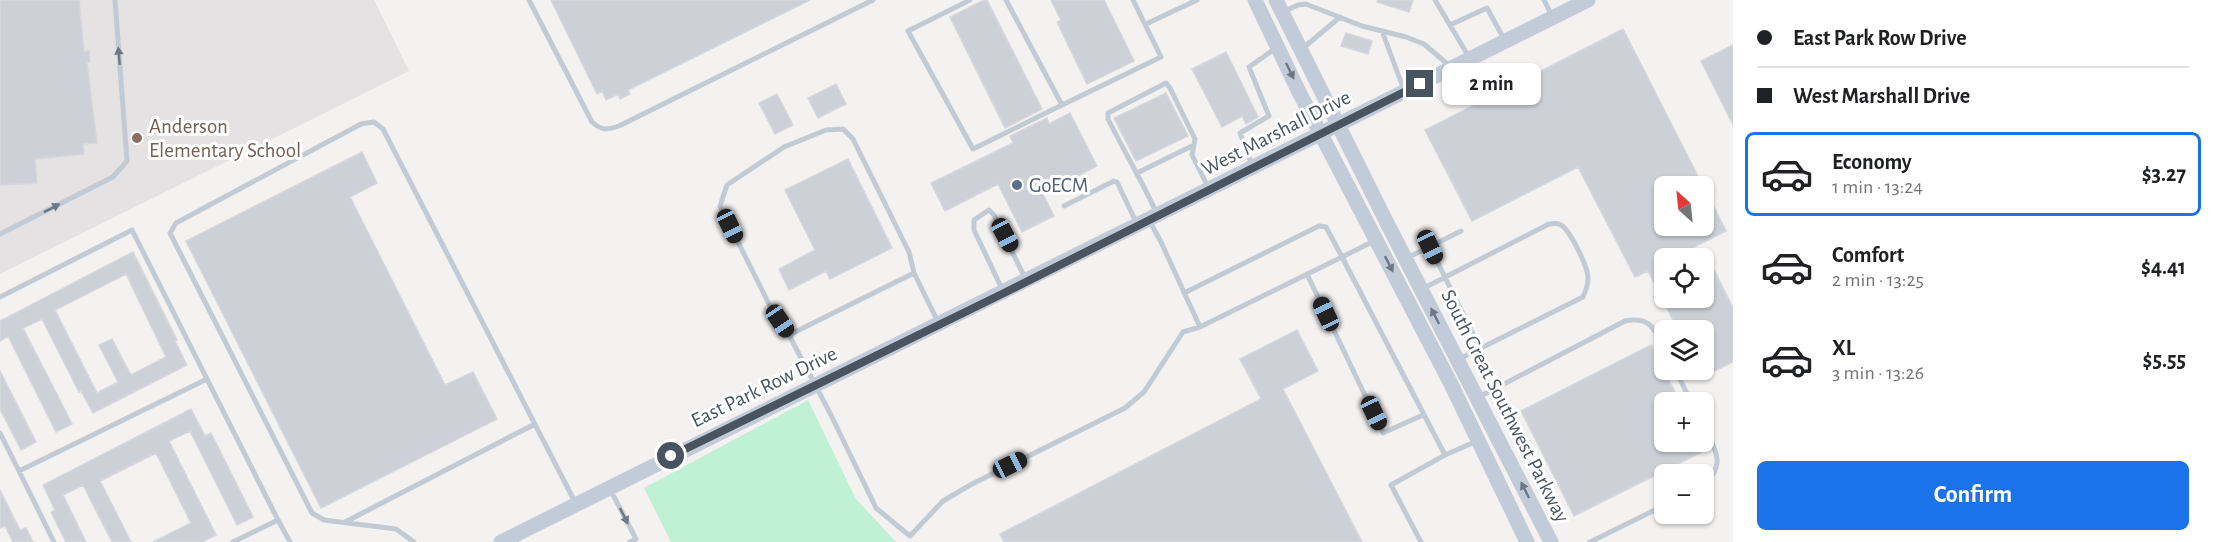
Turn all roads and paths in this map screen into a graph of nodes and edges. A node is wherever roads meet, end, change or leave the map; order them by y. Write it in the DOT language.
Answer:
graph roads {
  1 [pos="115,0"];
  2 [pos="529,0"];
  3 [pos="873,0"];
  4 [pos="970,0"];
  5 [pos="1006,0"];
  6 [pos="1133,0"];
  7 [pos="1197,0"];
  8 [pos="1255,0"];
  9 [pos="1436,0"];
  10 [pos="1487,0"];
  11 [pos="1544,0"];
  12 [pos="1588,0"];
  13 [pos="1279,6"];
  14 [pos="1487,8"];
  15 [pos="1340,16"];
  16 [pos="1552,18"];
  17 [pos="1146,24"];
  18 [pos="1450,25"];
  19 [pos="1382,31"];
  20 [pos="1505,41"];
  21 [pos="1278,47"];
  22 [pos="1301,50"];
  23 [pos="1470,59"];
  24 [pos="1452,68"];
  25 [pos="1405,92"];
  26 [pos="1062,105"];
  27 [pos="1338,125"];
  28 [pos="1321,134"];
  29 [pos="1194,145"];
  30 [pos="1254,168"];
  31 [pos="1137,173"];
  32 [pos="1209,190"];
  33 [pos="1064,206"];
  34 [pos="1148,220"];
  35 [pos="1461,231"];
  36 [pos="0,234"];
  37 [pos="1376,240"];
  38 [pos="1430,247"];
  39 [pos="1342,257"];
  40 [pos="1406,259"];
  41 [pos="914,273"];
  42 [pos="1307,274"];
  43 [pos="1444,277"];
  44 [pos="1027,281"];
  45 [pos="1421,289"];
  46 [pos="1004,293"];
  47 [pos="1184,293"];
  48 [pos="0,297"];
  49 [pos="983,303"];
  50 [pos="939,324"];
  51 [pos="1200,327"];
  52 [pos="1654,331"];
  53 [pos="789,335"];
  54 [pos="1480,348"];
  55 [pos="1458,360"];
  56 [pos="207,379"];
  57 [pos="814,386"];
  58 [pos="1478,398"];
  59 [pos="1423,415"];
  60 [pos="535,424"];
  61 [pos="1496,432"];
  62 [pos="0,433"];
  63 [pos="1478,440"];
  64 [pos="1714,446"];
  65 [pos="1445,455"];
  66 [pos="19,471"];
  67 [pos="1714,472"];
  68 [pos="609,487"];
  69 [pos="576,504"];
  70 [pos="1654,510"];
  71 [pos="278,520"];
  72 [pos="344,522"];
  73 [pos="911,539"];
  74 [pos="54,542"];
  75 [pos="233,542"];
  76 [pos="290,542"];
  77 [pos="414,542"];
  78 [pos="501,542"];
  79 [pos="630,542"];
  80 [pos="1421,542"];
  81 [pos="1527,542"];
  82 [pos="1551,542"];
  83 [pos="1590,542"];
  36 -- 1 [label="lane, one-way"];
  2 -- 3 [label="lane"];
  4 -- 26 [label="lane"];
  5 -- 26 [label="lane"];
  6 -- 17 [label="lane"];
  7 -- 17 [label="lane"];
  8 -- 21 [label="main road, South Great Southwest Parkway"];
  9 -- 18 [label="lane"];
  10 -- 14 [label="lane"];
  11 -- 16 [label="lane"];
  12 -- 16 [label="main road, West Marshall Drive"];
  13 -- 15 [label="lane"];
  13 -- 22 [label="main road, South Great Southwest Parkway"];
  14 -- 18 [label="lane"];
  14 -- 20 [label="lane"];
  15 -- 19 [label="lane"];
  15 -- 22 [label="lane"];
  16 -- 20 [label="main road, West Marshall Drive"];
  17 -- 26 [label="lane"];
  18 -- 23 [label="lane"];
  19 -- 24 [label="lane"];
  19 -- 25 [label="lane"];
  20 -- 23 [label="main road, West Marshall Drive"];
  21 -- 28 [label="main road, South Great Southwest Parkway, one-way"];
  21 -- 30 [label="lane"];
  22 -- 27 [label="main road, South Great Southwest Parkway"];
  23 -- 24 [label="main road, West Marshall Drive"];
  24 -- 25 [label="main road, West Marshall Drive"];
  25 -- 27 [label="main road, West Marshall Drive"];
  27 -- 28 [label="main road, West Marshall Drive"];
  27 -- 40 [label="main road, South Great Southwest Parkway"];
  28 -- 30 [label="main road, West Marshall Drive"];
  28 -- 37 [label="main road, South Great Southwest Parkway"];
  29 -- 31 [label="lane"];
  29 -- 31 [label="lane"];
  29 -- 32 [label="lane"];
  30 -- 32 [label="main road, West Marshall Drive"];
  31 -- 34 [label="lane"];
  32 -- 34 [label="main road, West Marshall Drive"];
  33 -- 34 [label="lane"];
  34 -- 44 [label="main road, West Marshall Drive"];
  34 -- 47 [label="lane"];
  35 -- 38 [label="lane"];
  37 -- 39 [label="lane"];
  37 -- 63 [label="main road, South Great Southwest Parkway, one-way"];
  38 -- 40 [label="lane"];
  38 -- 43 [label="lane"];
  39 -- 42 [label="lane"];
  39 -- 47 [label="lane"];
  39 -- 59 [label="lane"];
  40 -- 45 [label="main road, South Great Southwest Parkway"];
  41 -- 50 [label="lane"];
  41 -- 53 [label="lane"];
  41 -- 53 [label="lane"];
  42 -- 51 [label="lane"];
  42 -- 59 [label="lane"];
  43 -- 45 [label="lane"];
  43 -- 54 [label="lane"];
  43 -- 54 [label="lane"];
  44 -- 46 [label="main road, West Marshall Drive"];
  44 -- 46 [label="lane"];
  55 -- 45 [label="main road, South Great Southwest Parkway, one-way"];
  46 -- 49 [label="main road, West Marshall Drive"];
  47 -- 51 [label="lane"];
  48 -- 56 [label="lane"];
  49 -- 50 [label="main road, East Park Row Drive"];
  50 -- 57 [label="main road, East Park Row Drive"];
  51 -- 73 [label="lane"];
  52 -- 58 [label="lane"];
  53 -- 57 [label="lane"];
  54 -- 55 [label="lane"];
  55 -- 58 [label="main road, South Great Southwest Parkway"];
  56 -- 66 [label="lane"];
  56 -- 71 [label="lane"];
  57 -- 68 [label="main road, East Park Row Drive"];
  57 -- 73 [label="lane"];
  58 -- 61 [label="main road, South Great Southwest Parkway"];
  59 -- 65 [label="lane"];
  60 -- 69 [label="lane"];
  60 -- 72 [label="lane"];
  60 -- 72 [label="lane"];
  61 -- 63 [label="main road"];
  82 -- 61 [label="main road, South Great Southwest Parkway, one-way"];
  62 -- 66 [label="lane"];
  63 -- 65 [label="lane"];
  63 -- 81 [label="main road, South Great Southwest Parkway"];
  64 -- 67 [label="lane"];
  65 -- 80 [label="lane"];
  66 -- 74 [label="lane"];
  68 -- 69 [label="main road, East Park Row Drive"];
  68 -- 79 [label="lane, one-way"];
  69 -- 78 [label="main road, East Park Row Drive"];
  70 -- 83 [label="lane"];
  71 -- 75 [label="lane"];
  71 -- 76 [label="lane"];
  72 -- 77 [label="lane"];
}
